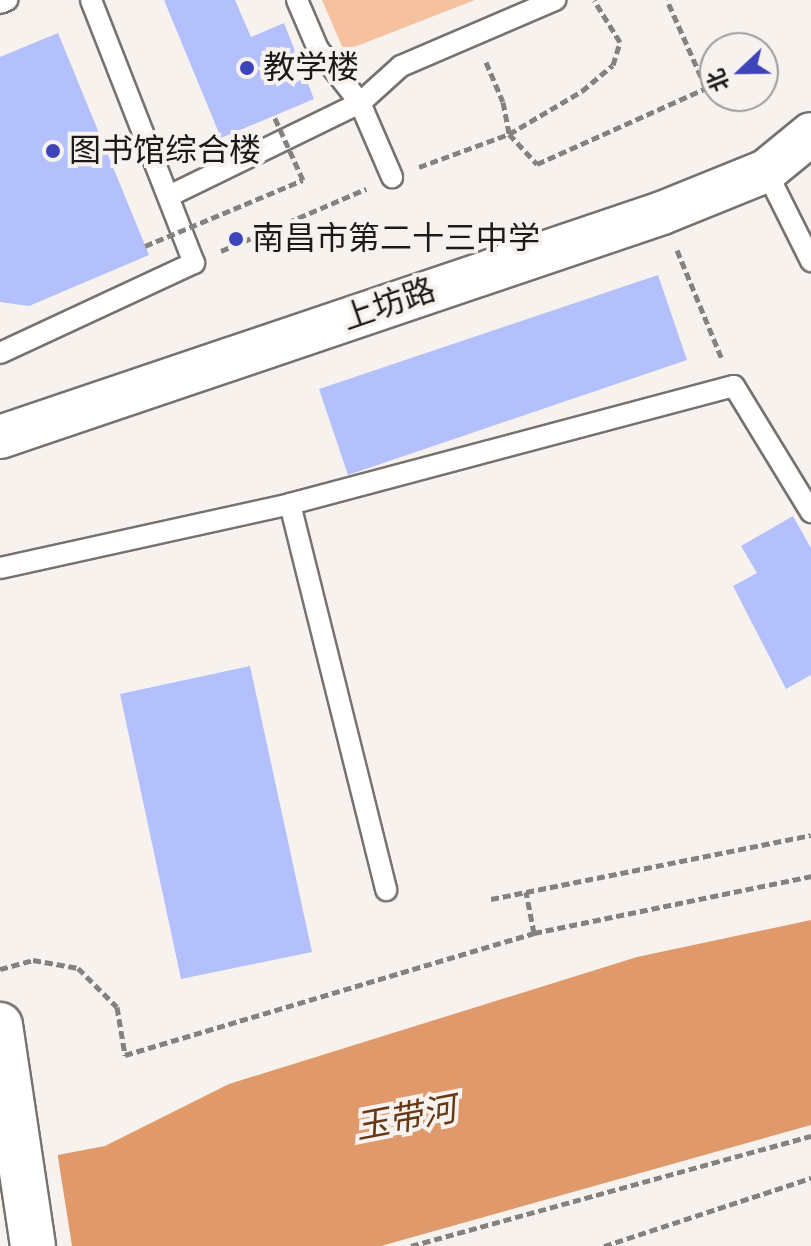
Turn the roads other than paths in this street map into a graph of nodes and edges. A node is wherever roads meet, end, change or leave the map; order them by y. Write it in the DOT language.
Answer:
graph roads {
  1 [pos="7,0"];
  2 [pos="91,0"];
  3 [pos="297,0"];
  4 [pos="555,0"];
  5 [pos="0,3"];
  6 [pos="360,103"];
  7 [pos="811,134"];
  8 [pos="766,171"];
  9 [pos="392,177"];
  10 [pos="171,195"];
  11 [pos="811,261"];
  12 [pos="0,353"];
  13 [pos="0,437"];
  14 [pos="290,504"];
  15 [pos="811,512"];
  16 [pos="0,568"];
  17 [pos="386,890"];
  18 [pos="0,1025"];
  19 [pos="33,1246"];
  1 -- 5 [label="lane"];
  2 -- 10 [label="lane"];
  3 -- 6 [label="lane"];
  4 -- 6 [label="lane"];
  6 -- 9 [label="lane"];
  6 -- 10 [label="lane"];
  7 -- 8 [label="street, 上坊路"];
  8 -- 11 [label="lane"];
  8 -- 13 [label="street, 上坊路"];
  10 -- 12 [label="lane"];
  14 -- 15 [label="lane"];
  14 -- 16 [label="lane"];
  14 -- 17 [label="lane"];
  18 -- 19 [label="main road"];
}
